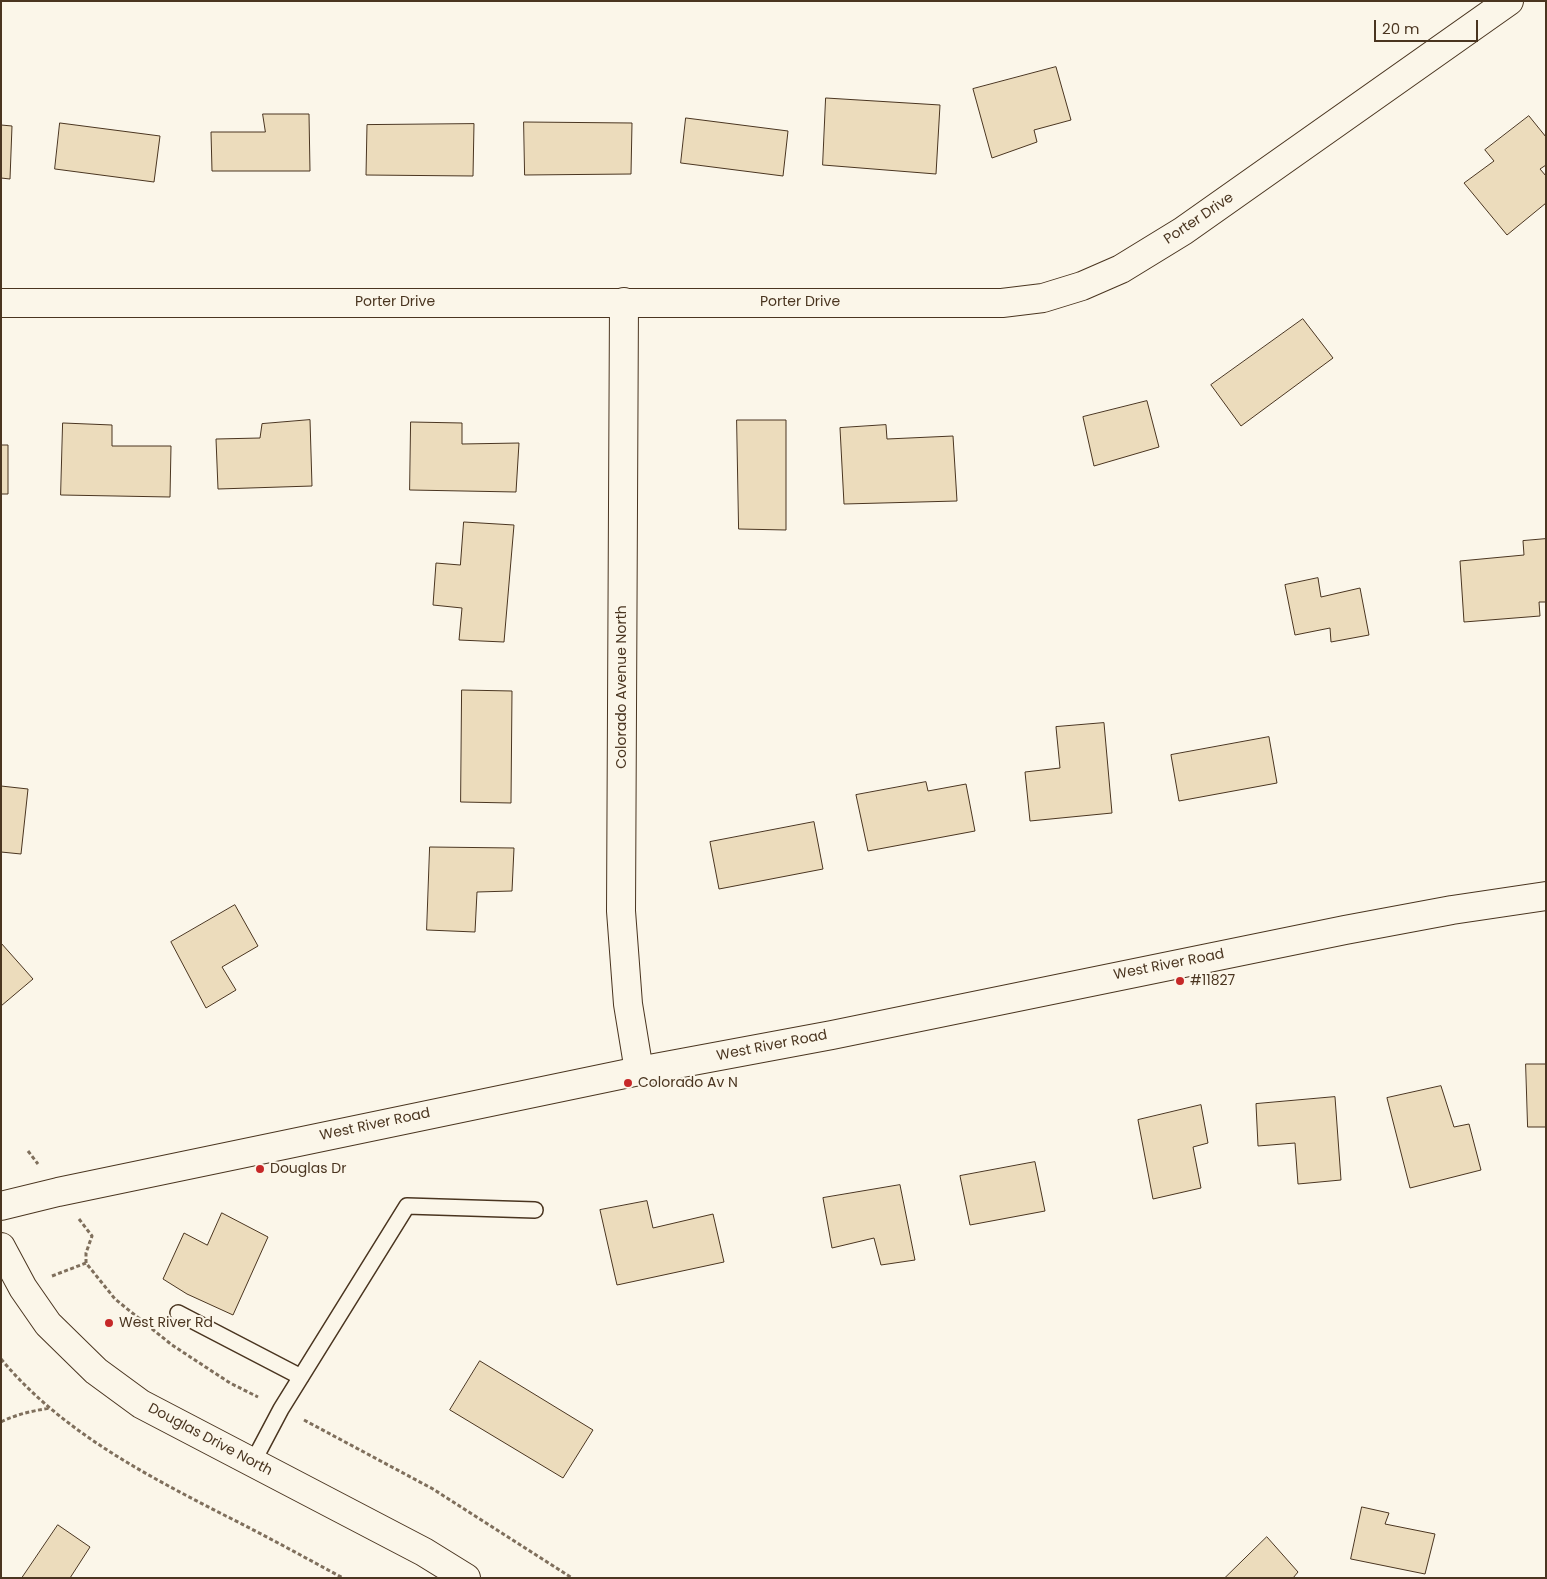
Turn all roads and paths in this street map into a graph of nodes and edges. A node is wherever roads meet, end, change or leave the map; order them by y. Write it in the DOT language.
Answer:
graph roads {
  1 [pos="1509,1"];
  2 [pos="624,302"];
  3 [pos="1,303"];
  4 [pos="1546,896"];
  5 [pos="639,1071"];
  6 [pos="1,1206"];
  7 [pos="535,1210"];
  8 [pos="92,1236"];
  9 [pos="1,1247"];
  10 [pos="178,1313"];
  11 [pos="1,1359"];
  12 [pos="301,1377"];
  13 [pos="50,1408"];
  14 [pos="282,1409"];
  15 [pos="1,1422"];
  16 [pos="253,1462"];
  17 [pos="343,1578"];
  18 [pos="466,1578"];
  19 [pos="572,1578"];
  1 -- 2 [label="street, Porter Drive"];
  2 -- 3 [label="street, Porter Drive"];
  2 -- 5 [label="street, Colorado Avenue North"];
  4 -- 5 [label="street, West River Road"];
  5 -- 6 [label="street, West River Road"];
  7 -- 12 [label="lane"];
  8 -- 14 [label="path"];
  9 -- 16 [label="street, Douglas Drive North"];
  10 -- 12 [label="lane"];
  11 -- 13 [label="path"];
  12 -- 14 [label="lane"];
  13 -- 15 [label="path"];
  13 -- 17 [label="path"];
  14 -- 16 [label="lane"];
  14 -- 19 [label="path"];
  16 -- 18 [label="street, Douglas Drive North"];
}
